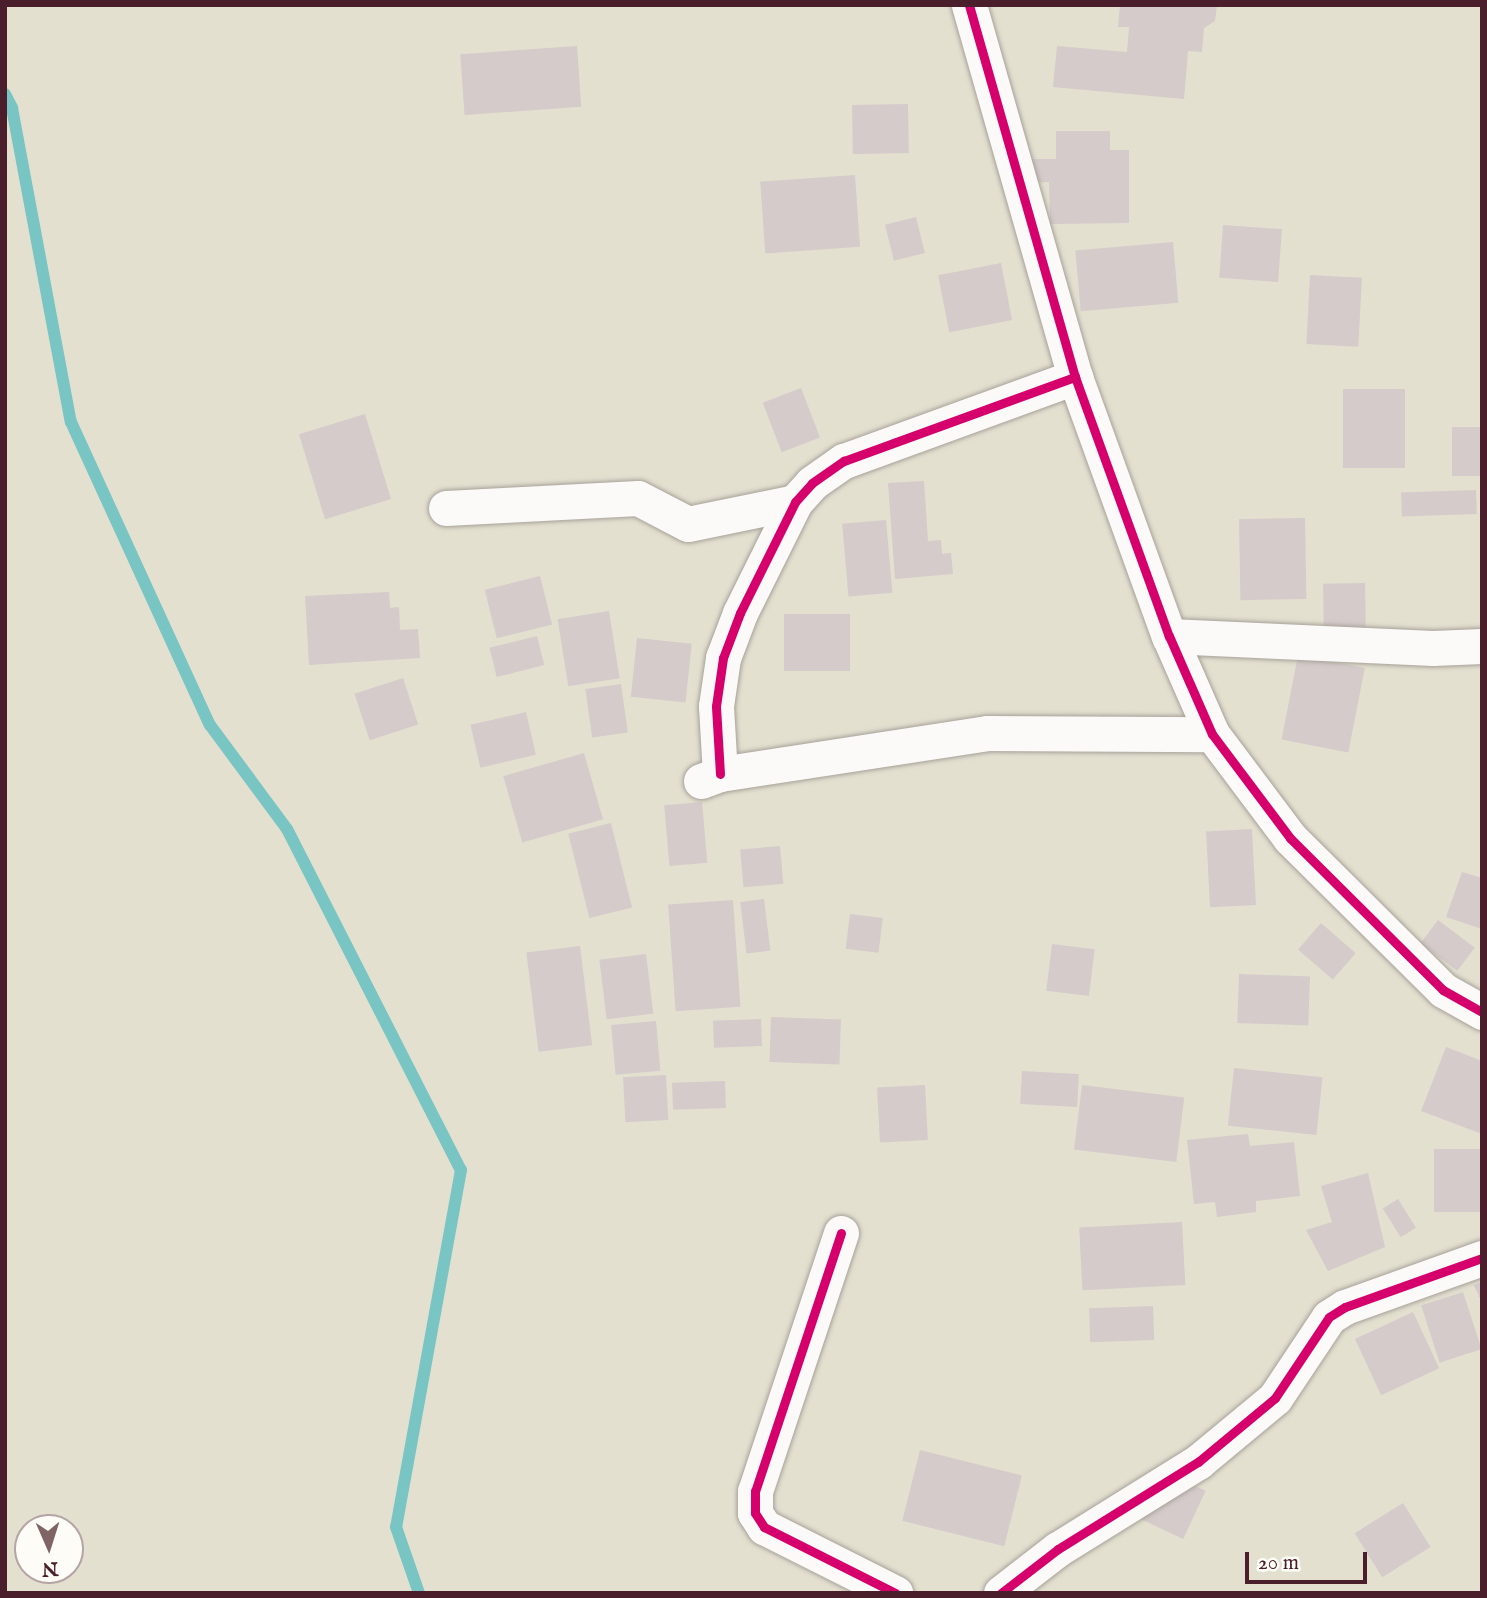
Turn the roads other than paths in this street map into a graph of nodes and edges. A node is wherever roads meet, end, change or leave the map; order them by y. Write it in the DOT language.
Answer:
graph roads {
  1 [pos="969,5"];
  2 [pos="1075,377"];
  3 [pos="795,502"];
  4 [pos="446,508"];
  5 [pos="1169,636"];
  6 [pos="1482,646"];
  7 [pos="1212,734"];
  8 [pos="1482,1012"];
  9 [pos="841,1233"];
  10 [pos="1482,1258"];
  11 [pos="895,1593"];
  12 [pos="1001,1593"];
  1 -- 2 [label="street"];
  2 -- 3 [label="street"];
  2 -- 5 [label="street"];
  3 -- 4 [label="street"];
  3 -- 7 [label="street"];
  5 -- 6 [label="street"];
  5 -- 7 [label="street"];
  7 -- 8 [label="street"];
  9 -- 11 [label="street"];
  10 -- 12 [label="street"];
}
